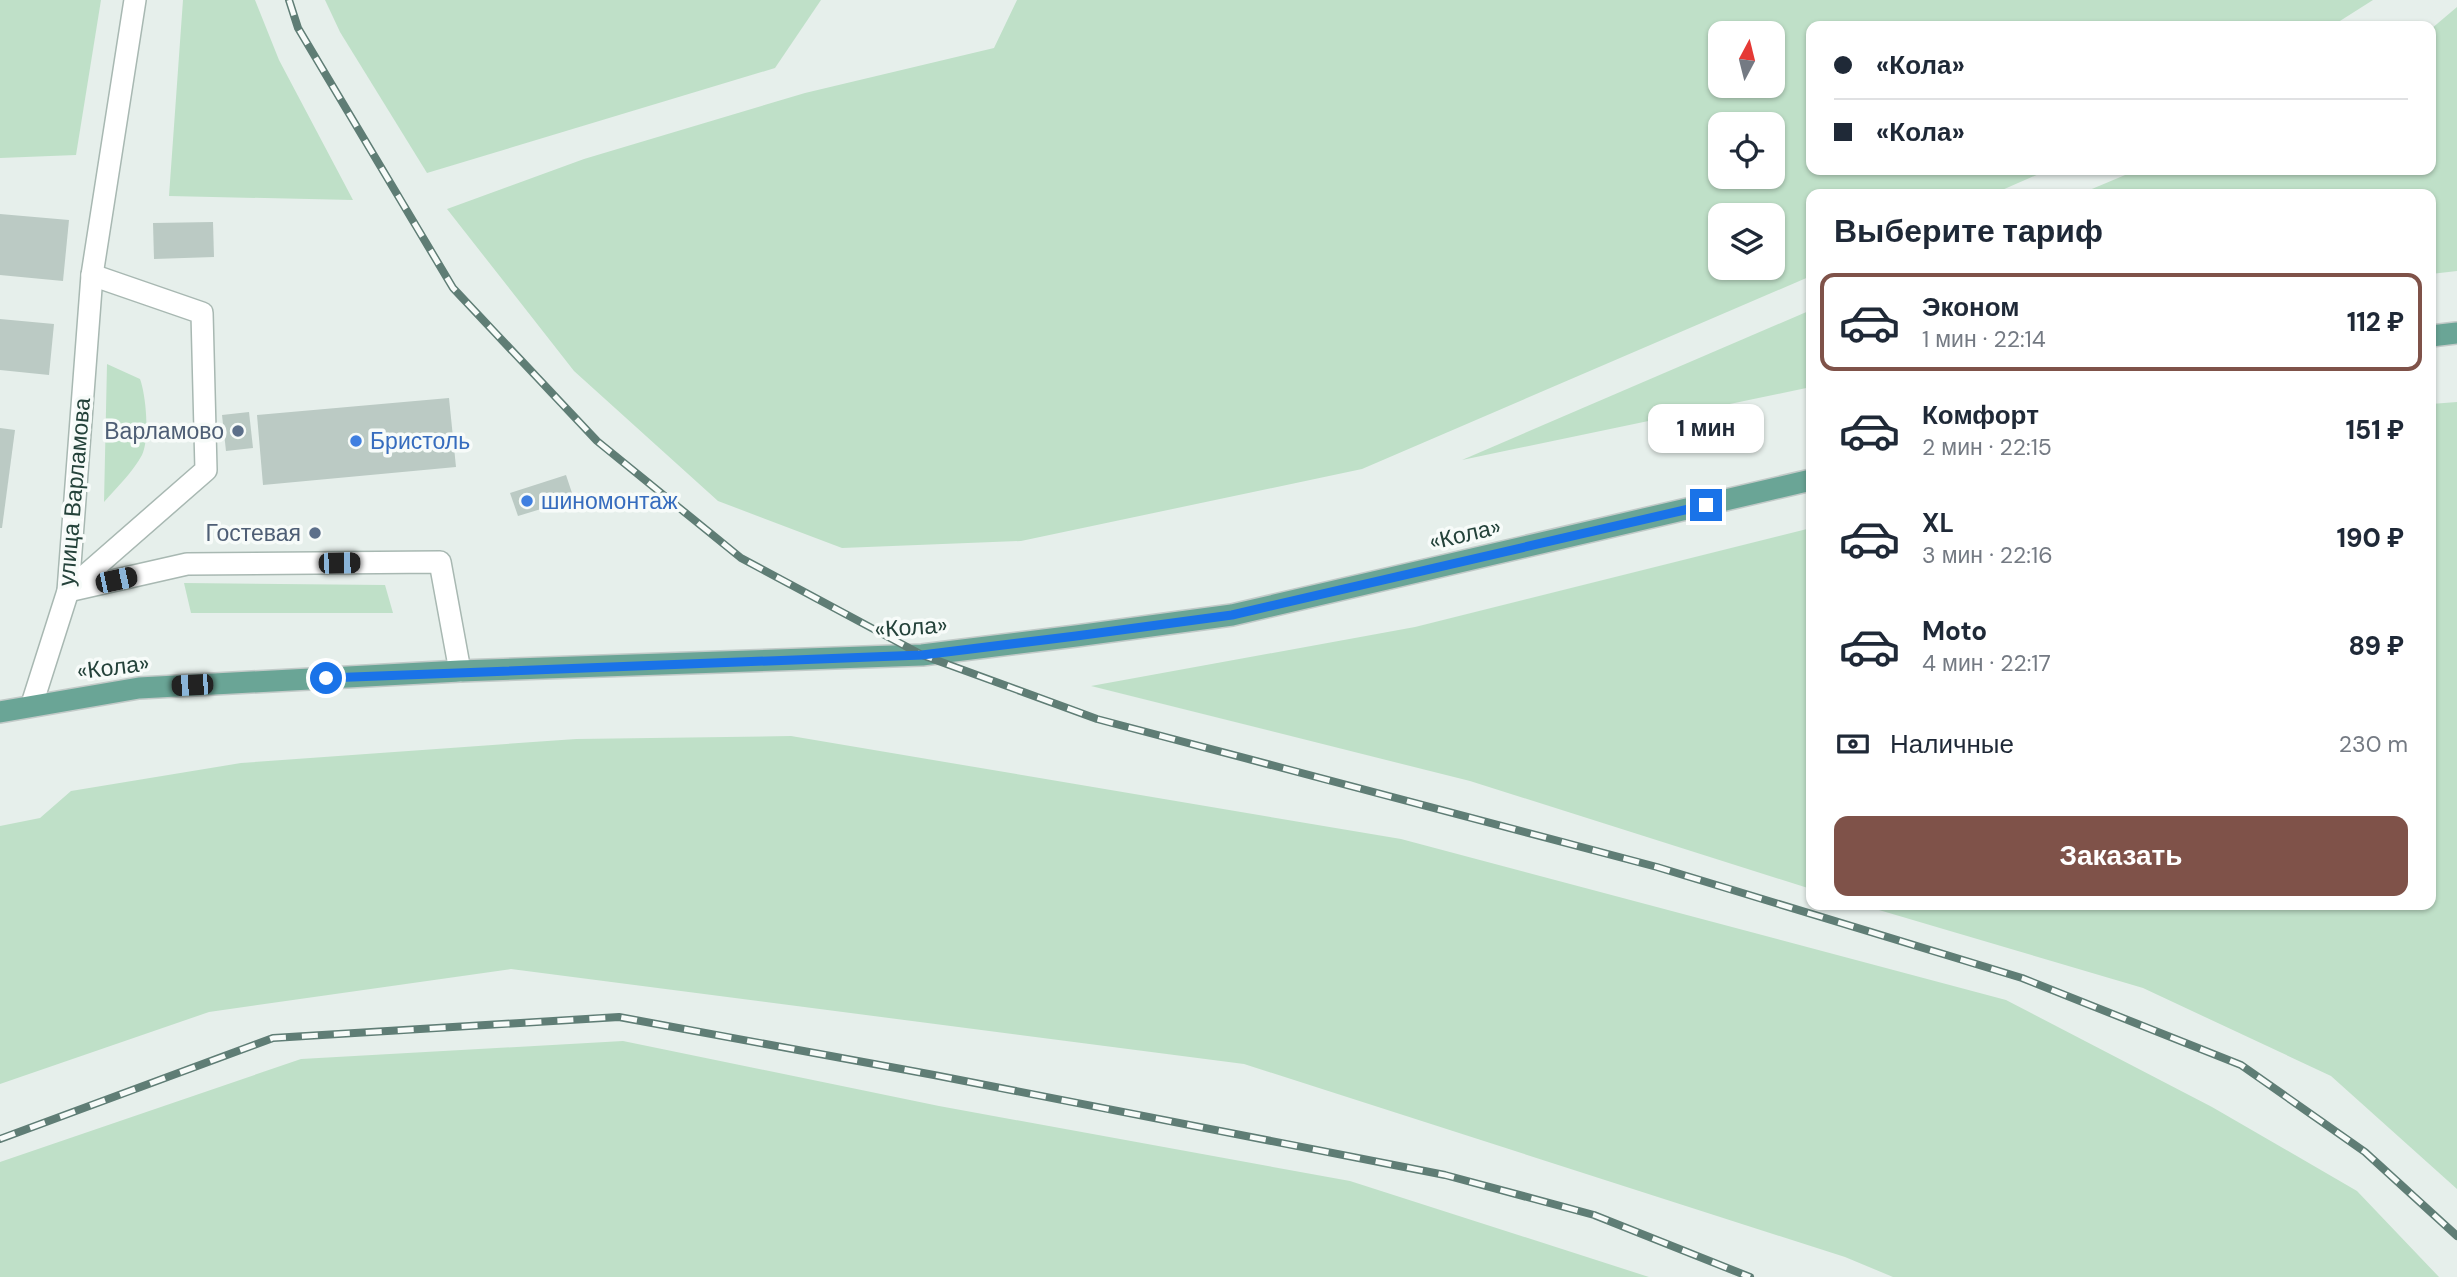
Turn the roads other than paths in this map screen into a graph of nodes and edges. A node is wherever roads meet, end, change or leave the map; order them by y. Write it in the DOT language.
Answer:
graph roads {
  1 [pos="135,0"];
  2 [pos="92,275"];
  3 [pos="2457,333"];
  4 [pos="2436,335"];
  5 [pos="1806,481"];
  6 [pos="68,591"];
  7 [pos="460,671"];
  8 [pos="32,704"];
  9 [pos="0,712"];
  1 -- 2 [label="lane, улица Варламова"];
  2 -- 6 [label="lane, улица Варламова"];
  2 -- 6 [label="lane"];
  3 -- 4 [label="main road"];
  5 -- 7 [label="main road, «Кола»"];
  6 -- 7 [label="lane"];
  6 -- 8 [label="lane, улица Варламова"];
  7 -- 8 [label="main road, «Кола»"];
  8 -- 9 [label="main road, «Кола»"];
}
